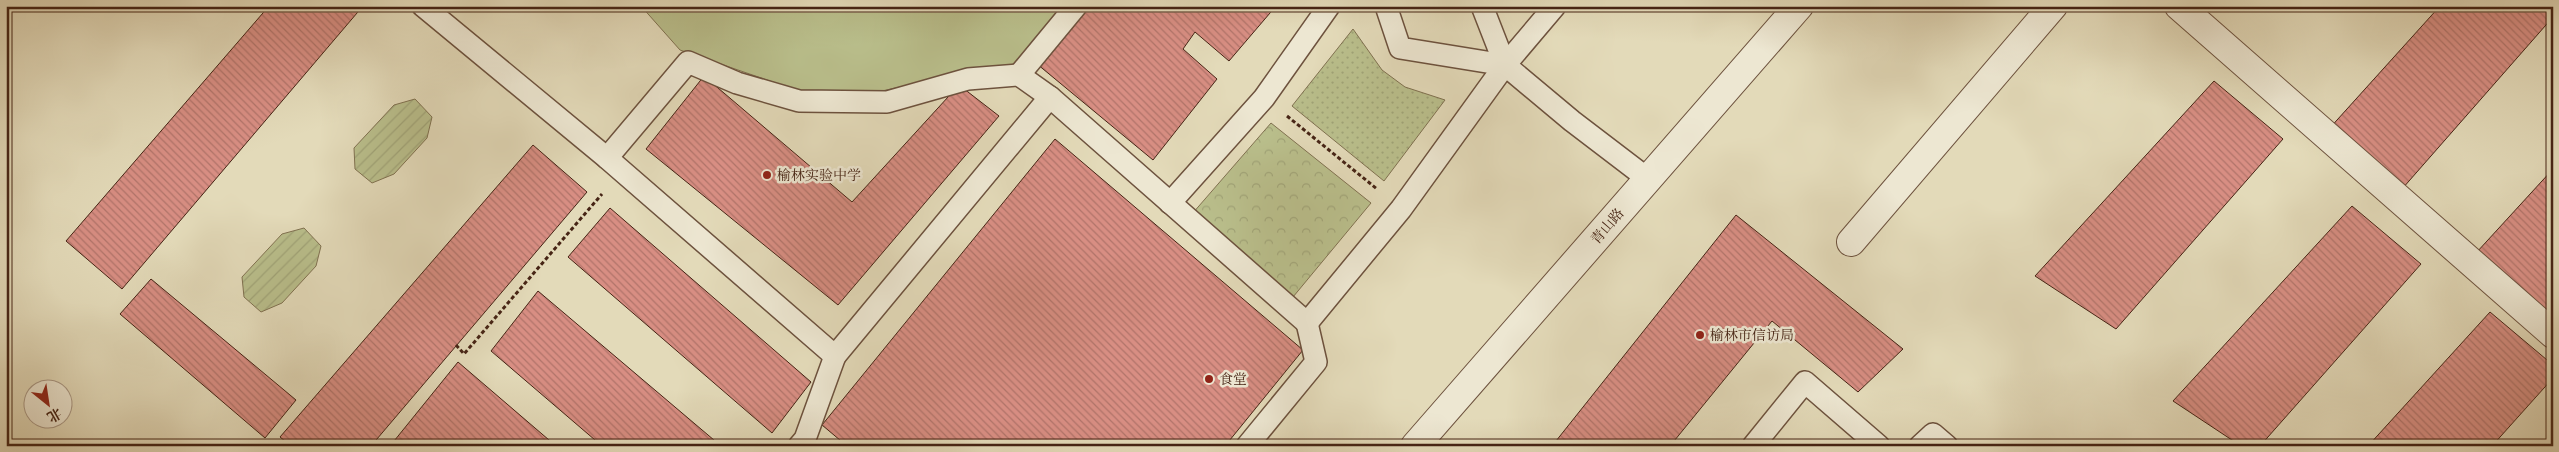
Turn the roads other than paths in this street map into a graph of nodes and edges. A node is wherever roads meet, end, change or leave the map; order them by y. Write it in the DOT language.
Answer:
graph roads {
  1 [pos="423,6"];
  2 [pos="1076,6"];
  3 [pos="1328,6"];
  4 [pos="1386,6"];
  5 [pos="1482,6"];
  6 [pos="1555,6"];
  7 [pos="1798,6"];
  8 [pos="2053,6"];
  9 [pos="2179,6"];
  10 [pos="1505,65"];
  11 [pos="1019,75"];
  12 [pos="1050,98"];
  13 [pos="614,165"];
  14 [pos="1648,179"];
  15 [pos="1170,203"];
  16 [pos="1851,242"];
  17 [pos="1307,323"];
  18 [pos="2553,334"];
  19 [pos="835,356"];
  20 [pos="806,444"];
  21 [pos="1248,446"];
  22 [pos="1415,446"];
  23 [pos="1753,446"];
  24 [pos="1879,446"];
  25 [pos="1920,446"];
  26 [pos="1947,446"];
  1 -- 13 [label="lane"];
  2 -- 11 [label="lane"];
  3 -- 15 [label="lane"];
  4 -- 10 [label="lane"];
  5 -- 10 [label="lane"];
  6 -- 10 [label="lane"];
  7 -- 14 [label="street, 青山路"];
  8 -- 16 [label="street"];
  9 -- 18 [label="street"];
  10 -- 14 [label="lane"];
  10 -- 17 [label="lane"];
  11 -- 12 [label="lane"];
  11 -- 13 [label="lane"];
  12 -- 15 [label="lane"];
  12 -- 19 [label="lane"];
  13 -- 19 [label="lane"];
  14 -- 22 [label="street, 青山路"];
  15 -- 17 [label="lane"];
  17 -- 21 [label="lane"];
  19 -- 20 [label="lane"];
  23 -- 24 [label="lane"];
  25 -- 26 [label="lane"];
}
